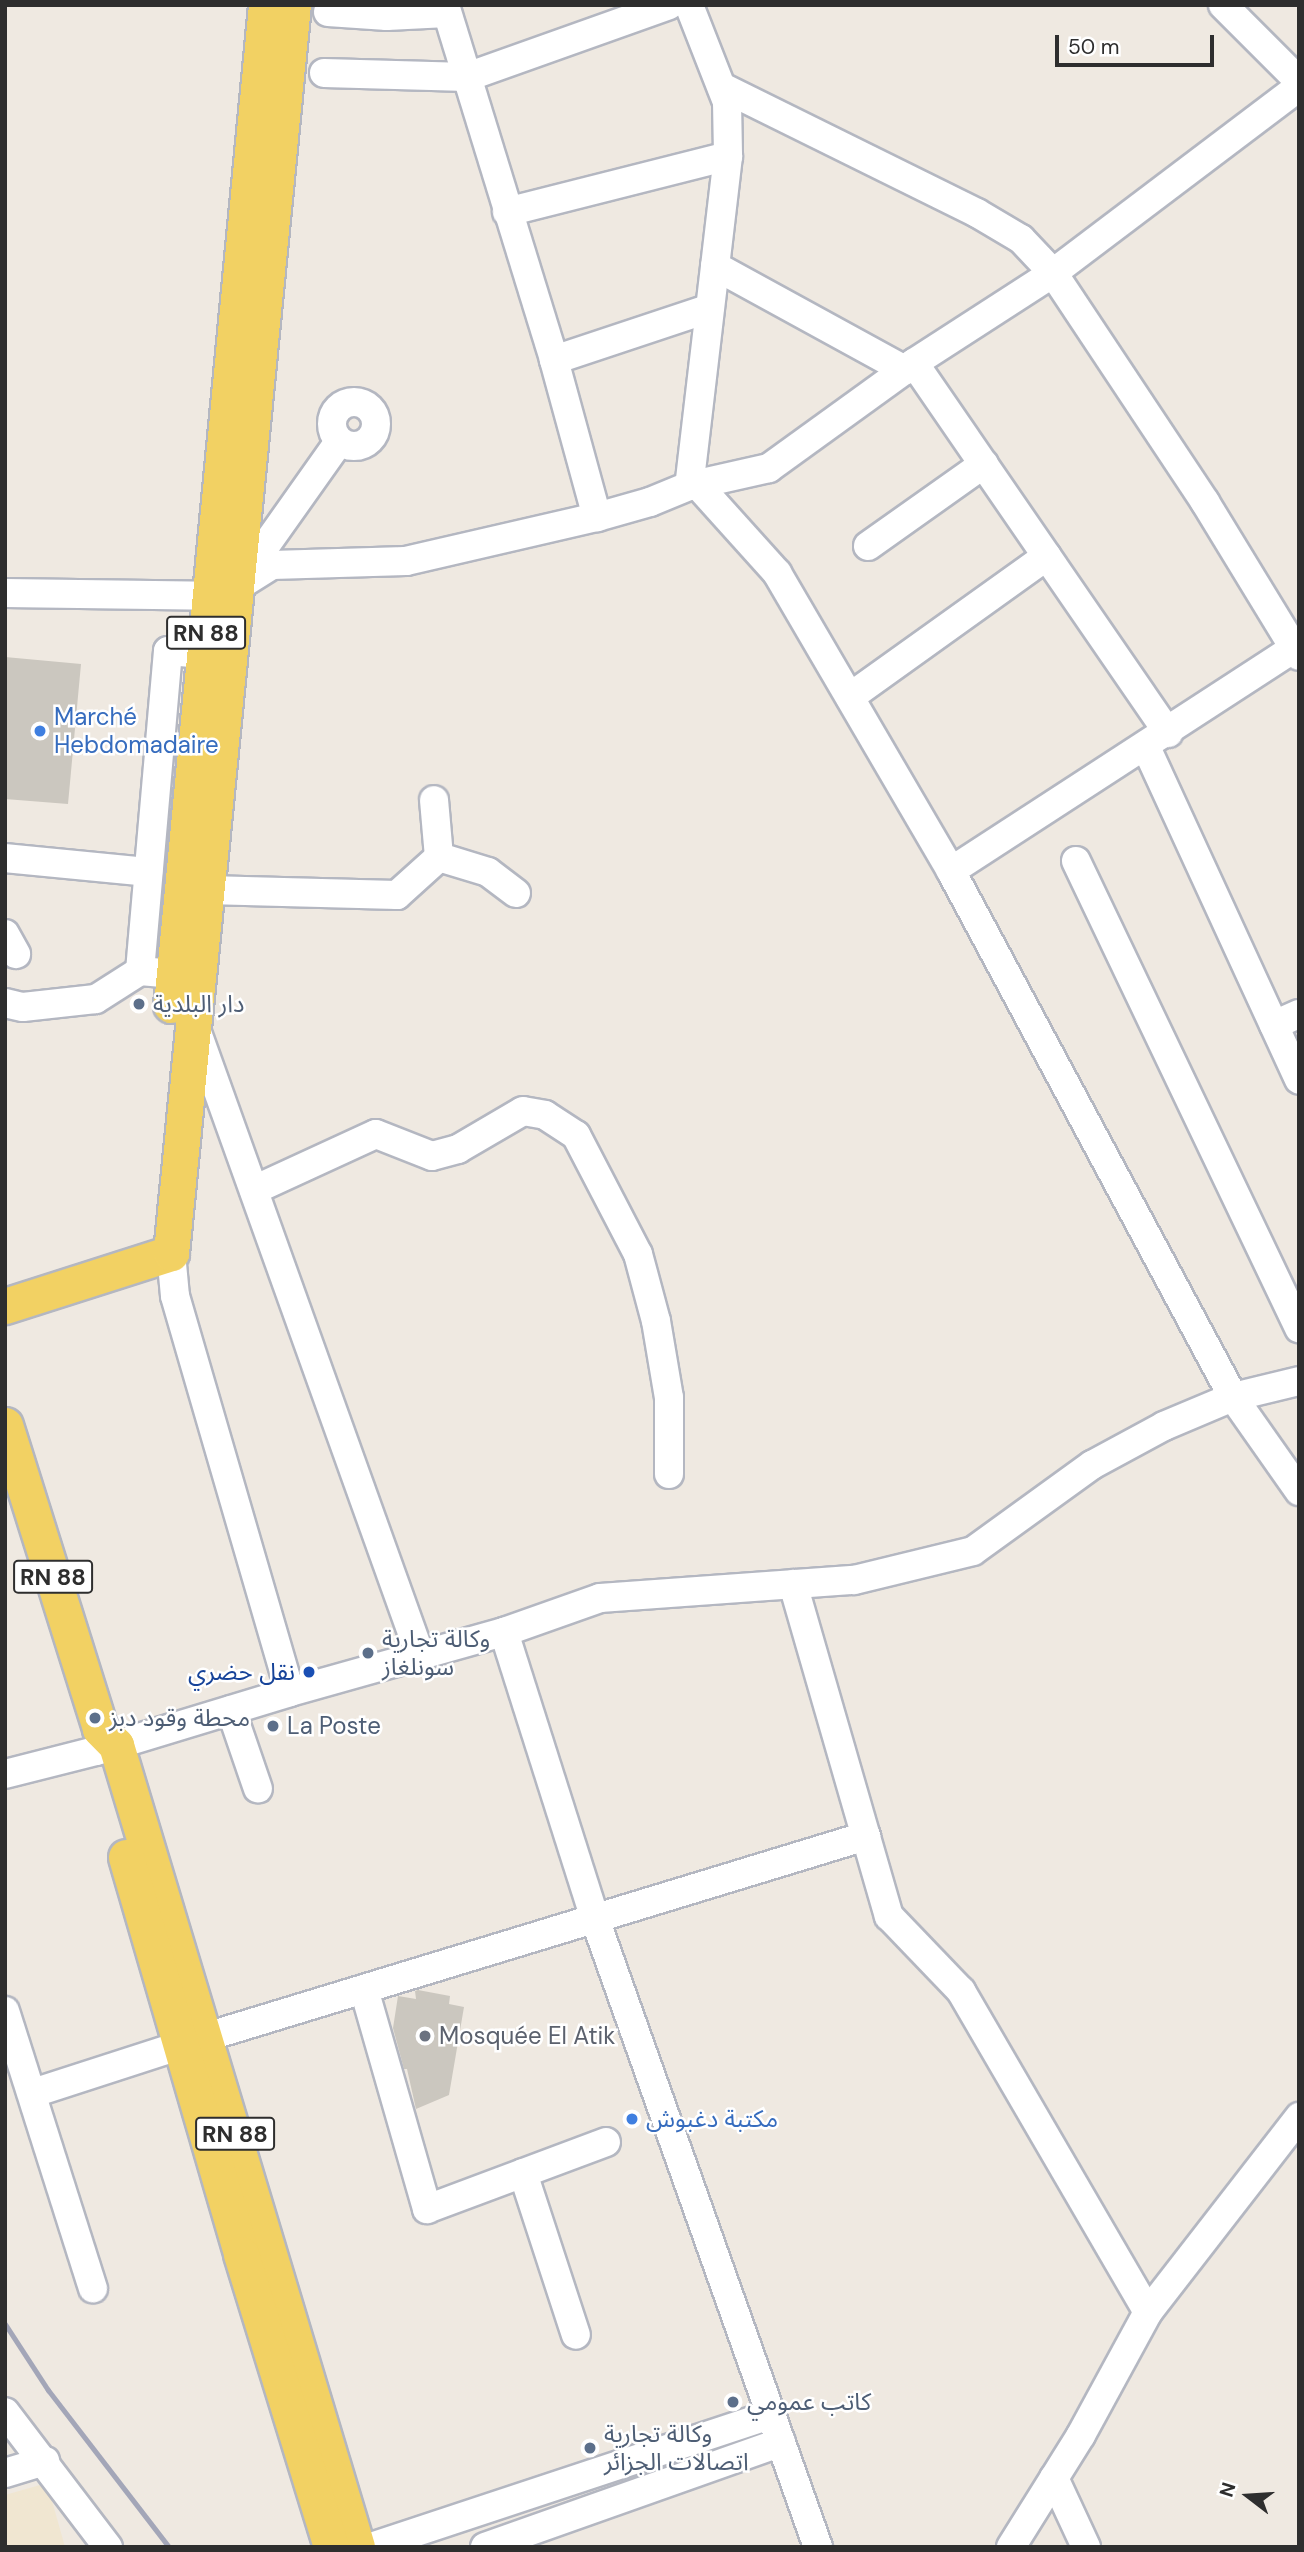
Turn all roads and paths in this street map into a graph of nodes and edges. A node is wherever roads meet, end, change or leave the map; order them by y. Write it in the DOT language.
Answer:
graph roads {
  1 [pos="266,5"];
  2 [pos="293,5"];
  3 [pos="669,5"];
  4 [pos="689,5"];
  5 [pos="1223,5"];
  6 [pos="446,9"];
  7 [pos="388,11"];
  8 [pos="328,12"];
  9 [pos="324,73"];
  10 [pos="467,77"];
  11 [pos="1299,81"];
  12 [pos="722,87"];
  13 [pos="1299,87"];
  14 [pos="728,156"];
  15 [pos="261,198"];
  16 [pos="507,212"];
  17 [pos="715,266"];
  18 [pos="1053,274"];
  19 [pos="710,307"];
  20 [pos="554,360"];
  21 [pos="910,367"];
  22 [pos="339,442"];
  23 [pos="984,464"];
  24 [pos="693,485"];
  25 [pos="597,517"];
  26 [pos="867,546"];
  27 [pos="1047,556"];
  28 [pos="223,592"];
  29 [pos="5,593"];
  30 [pos="1297,652"];
  31 [pos="204,654"];
  32 [pos="850,697"];
  33 [pos="1157,740"];
  34 [pos="434,800"];
  35 [pos="439,857"];
  36 [pos="5,858"];
  37 [pos="1076,861"];
  38 [pos="951,871"];
  39 [pos="148,872"];
  40 [pos="207,890"];
  41 [pos="516,893"];
  42 [pos="157,973"];
  43 [pos="5,1003"];
  44 [pos="1287,1020"];
  45 [pos="193,1022"];
  46 [pos="1299,1079"];
  47 [pos="254,1190"];
  48 [pos="159,1256"];
  49 [pos="5,1306"];
  50 [pos="1299,1328"];
  51 [pos="1299,1381"];
  52 [pos="1233,1397"];
  53 [pos="5,1425"];
  54 [pos="670,1474"];
  55 [pos="1299,1491"];
  56 [pos="793,1584"];
  57 [pos="504,1632"];
  58 [pos="419,1655"];
  59 [pos="290,1692"];
  60 [pos="231,1710"];
  61 [pos="104,1742"];
  62 [pos="5,1774"];
  63 [pos="258,1789"];
  64 [pos="866,1836"];
  65 [pos="596,1919"];
  66 [pos="363,1989"];
  67 [pos="5,2011"];
  68 [pos="193,2041"];
  69 [pos="33,2093"];
  70 [pos="1299,2117"];
  71 [pos="606,2142"];
  72 [pos="523,2173"];
  73 [pos="254,2250"];
  74 [pos="93,2288"];
  75 [pos="1148,2312"];
  76 [pos="576,2335"];
  77 [pos="5,2412"];
  78 [pos="771,2415"];
  79 [pos="781,2442"];
  80 [pos="46,2461"];
  81 [pos="5,2473"];
  82 [pos="1054,2478"];
  83 [pos="108,2547"];
  84 [pos="331,2547"];
  85 [pos="357,2547"];
  86 [pos="371,2547"];
  87 [pos="485,2547"];
  88 [pos="818,2547"];
  89 [pos="1011,2547"];
  90 [pos="1086,2547"];
  1 -- 15 [label="main road, RN 88"];
  2 -- 15 [label="main road, RN 88"];
  3 -- 10 [label="street"];
  4 -- 12 [label="street"];
  5 -- 11 [label="street"];
  6 -- 7 [label="street"];
  6 -- 10 [label="street"];
  7 -- 8 [label="street"];
  9 -- 10 [label="street"];
  10 -- 16 [label="street"];
  12 -- 14 [label="street"];
  12 -- 18 [label="street"];
  13 -- 18 [label="street"];
  14 -- 16 [label="street"];
  14 -- 17 [label="street"];
  15 -- 28 [label="main road, RN 88"];
  16 -- 20 [label="street"];
  17 -- 19 [label="street"];
  17 -- 21 [label="street"];
  18 -- 21 [label="street"];
  18 -- 30 [label="street"];
  19 -- 20 [label="street"];
  19 -- 24 [label="street"];
  20 -- 25 [label="street"];
  21 -- 23 [label="street"];
  21 -- 24 [label="street"];
  22 -- 28 [label="street"];
  23 -- 26 [label="street"];
  23 -- 27 [label="street"];
  24 -- 25 [label="street"];
  24 -- 32 [label="street"];
  25 -- 28 [label="street"];
  27 -- 32 [label="street"];
  27 -- 33 [label="street"];
  28 -- 29 [label="street"];
  28 -- 31 [label="main road, RN 88"];
  28 -- 40 [label="main road, RN 88"];
  30 -- 33 [label="street"];
  31 -- 39 [label="street"];
  31 -- 42 [label="main road, RN 88"];
  32 -- 38 [label="street"];
  33 -- 38 [label="street"];
  33 -- 44 [label="street"];
  34 -- 35 [label="street"];
  35 -- 40 [label="street"];
  35 -- 41 [label="street"];
  36 -- 39 [label="street"];
  37 -- 50 [label="street"];
  38 -- 52 [label="street"];
  39 -- 42 [label="street"];
  40 -- 45 [label="main road, RN 88"];
  42 -- 43 [label="street"];
  42 -- 48 [label="main road, RN 88"];
  44 -- 46 [label="street"];
  45 -- 47 [label="street"];
  45 -- 48 [label="main road, RN 88"];
  47 -- 54 [label="street"];
  47 -- 58 [label="street"];
  48 -- 49 [label="main road"];
  48 -- 59 [label="street"];
  51 -- 52 [label="street"];
  52 -- 55 [label="street"];
  52 -- 56 [label="street"];
  53 -- 61 [label="main road, RN 88"];
  56 -- 57 [label="street"];
  56 -- 64 [label="street"];
  57 -- 58 [label="street"];
  57 -- 65 [label="street"];
  58 -- 59 [label="street"];
  59 -- 60 [label="street"];
  60 -- 61 [label="street"];
  60 -- 63 [label="street"];
  61 -- 62 [label="street"];
  61 -- 68 [label="main road, RN 88"];
  64 -- 65 [label="street"];
  64 -- 75 [label="street"];
  65 -- 66 [label="street"];
  65 -- 78 [label="street"];
  66 -- 68 [label="street"];
  66 -- 72 [label="street"];
  67 -- 69 [label="street"];
  68 -- 69 [label="street"];
  68 -- 73 [label="main road, RN 88"];
  69 -- 74 [label="street"];
  70 -- 75 [label="street"];
  71 -- 72 [label="street"];
  72 -- 76 [label="street"];
  73 -- 84 [label="main road, RN 88"];
  73 -- 85 [label="main road, RN 88"];
  75 -- 82 [label="street"];
  77 -- 80 [label="street"];
  78 -- 79 [label="street"];
  78 -- 86 [label="street"];
  79 -- 87 [label="street"];
  79 -- 88 [label="street"];
  80 -- 81 [label="street"];
  80 -- 83 [label="street"];
  82 -- 89 [label="street"];
  82 -- 90 [label="street"];
}
